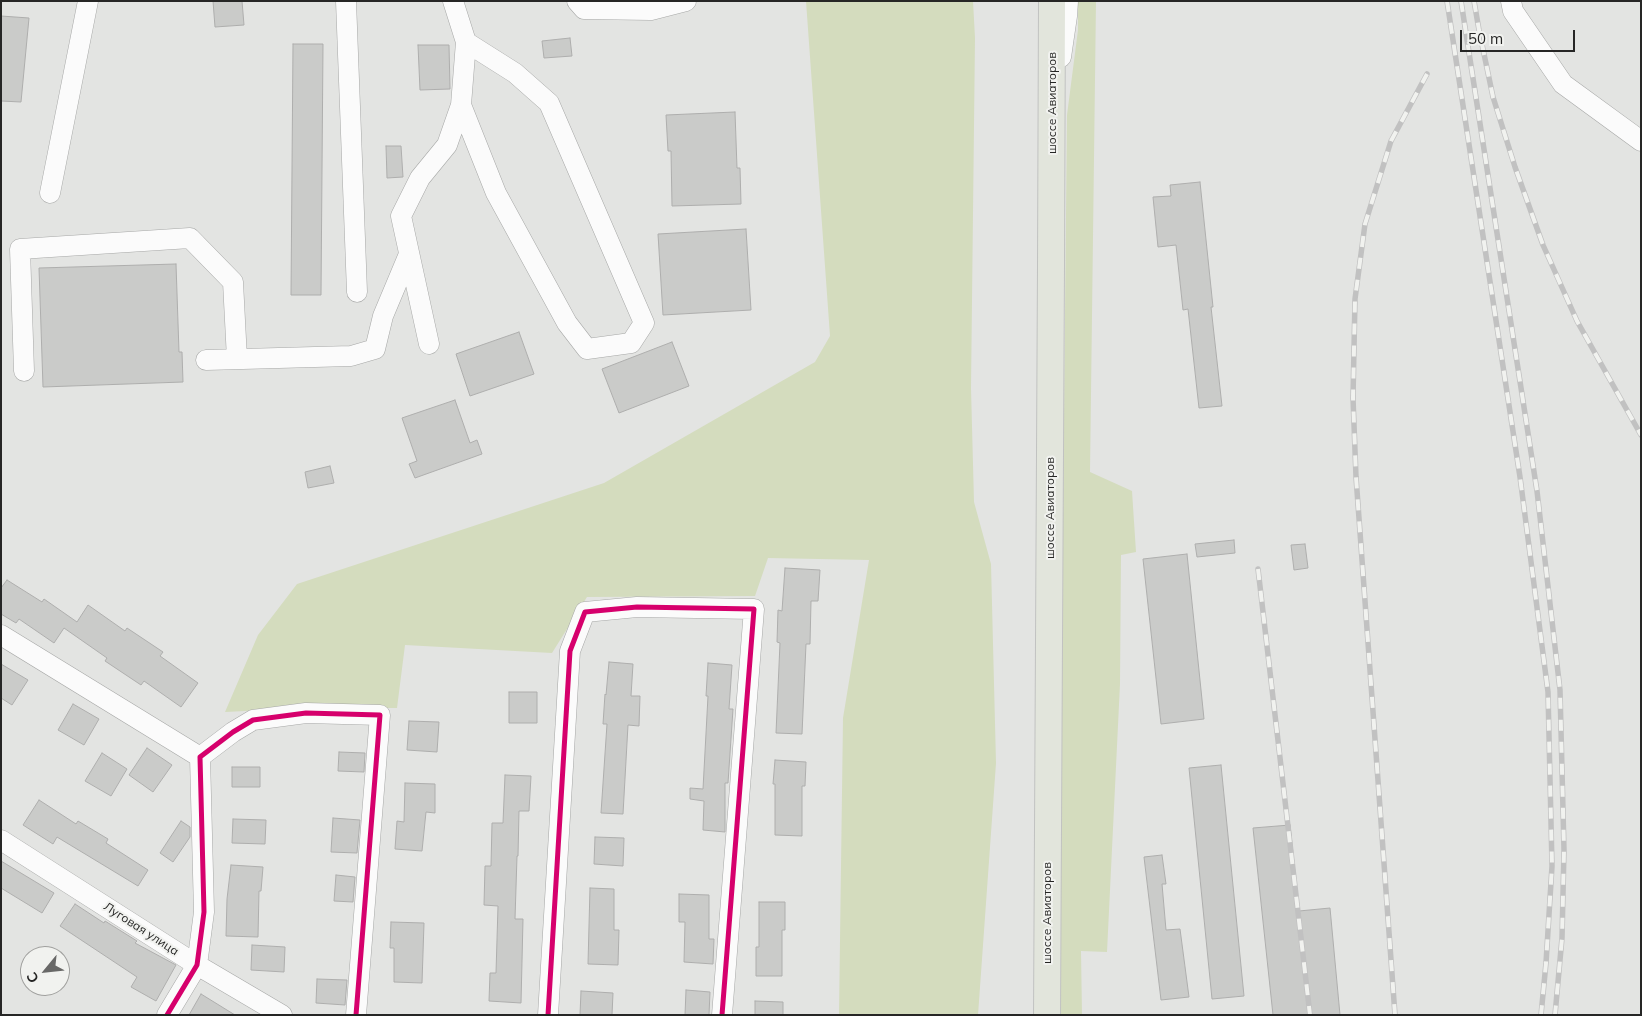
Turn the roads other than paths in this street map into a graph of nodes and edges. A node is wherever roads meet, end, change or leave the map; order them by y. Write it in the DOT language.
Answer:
graph roads {
  1 [pos="88,1"];
  2 [pos="346,1"];
  3 [pos="453,1"];
  4 [pos="577,1"];
  5 [pos="686,1"];
  6 [pos="1036,1"];
  7 [pos="1052,1"];
  8 [pos="1068,1"];
  9 [pos="1511,1"];
  10 [pos="466,42"];
  11 [pos="461,105"];
  12 [pos="1052,113"];
  13 [pos="1641,141"];
  14 [pos="50,193"];
  15 [pos="409,254"];
  16 [pos="357,292"];
  17 [pos="429,344"];
  18 [pos="237,359"];
  19 [pos="206,360"];
  20 [pos="24,370"];
  21 [pos="1,635"];
  22 [pos="200,757"];
  23 [pos="1,840"];
  24 [pos="197,965"];
  25 [pos="168,1015"];
  26 [pos="282,1015"];
  27 [pos="356,1015"];
  28 [pos="548,1015"];
  29 [pos="722,1015"];
  30 [pos="1031,1015"];
  31 [pos="1047,1015"];
  1 -- 14 [label="street"];
  2 -- 16 [label="street"];
  3 -- 10 [label="street"];
  4 -- 5 [label="street"];
  6 -- 30 [label="main road, шоссе Авиаторов"];
  7 -- 12 [label="main road, шоссе Авиаторов"];
  8 -- 12 [label="street"];
  9 -- 13 [label="street"];
  10 -- 11 [label="street"];
  10 -- 11 [label="street"];
  11 -- 15 [label="street"];
  12 -- 31 [label="main road, шоссе Авиаторов"];
  15 -- 17 [label="street"];
  15 -- 18 [label="street"];
  18 -- 19 [label="street"];
  18 -- 20 [label="street"];
  21 -- 22 [label="street"];
  22 -- 24 [label="street"];
  22 -- 27 [label="street"];
  23 -- 24 [label="street, Луговая улица"];
  24 -- 25 [label="street"];
  24 -- 26 [label="street, Луговая улица"];
  28 -- 29 [label="street"];
}
